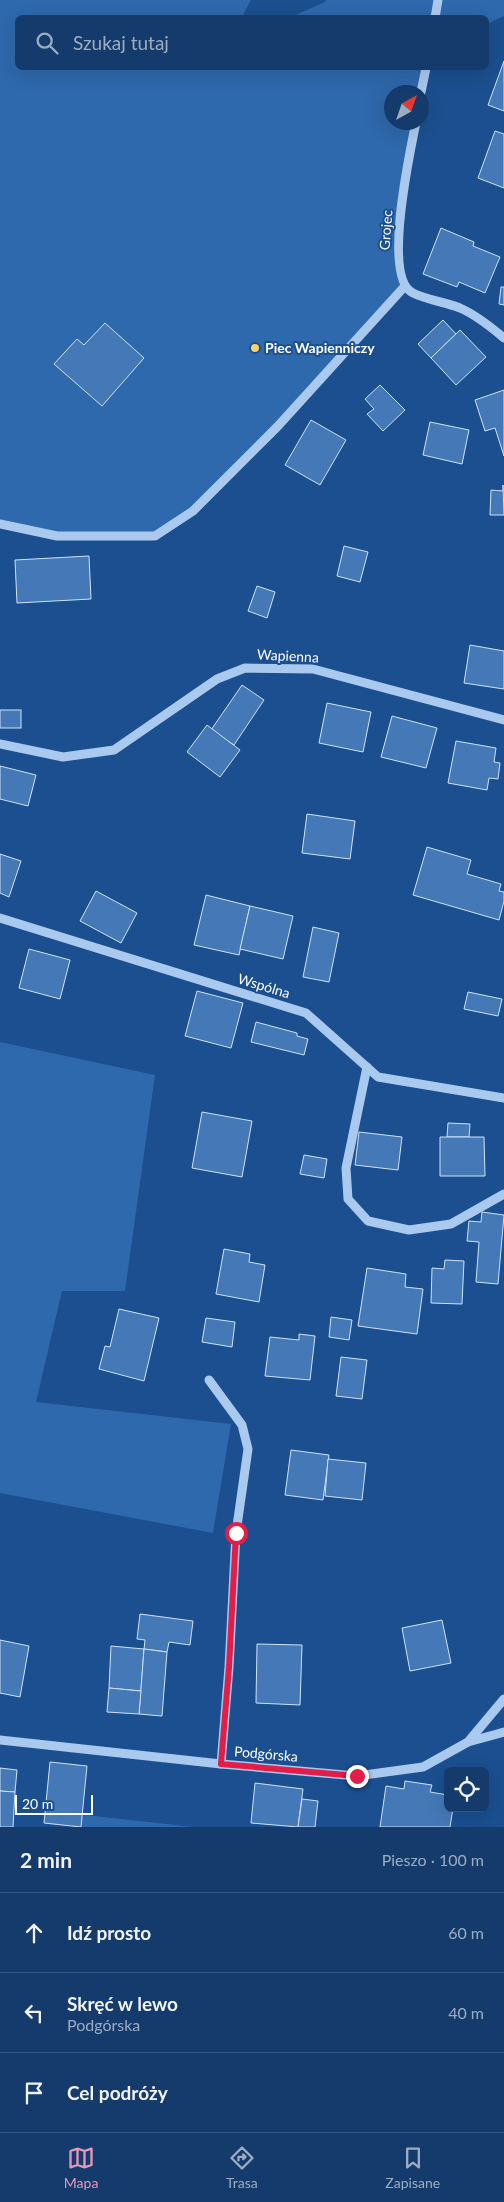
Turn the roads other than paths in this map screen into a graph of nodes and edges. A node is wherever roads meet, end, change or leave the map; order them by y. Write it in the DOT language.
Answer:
graph roads {
  1 [pos="438,0"];
  2 [pos="436,15"];
  3 [pos="426,70"];
  4 [pos="422,85"];
  5 [pos="415,130"];
  6 [pos="405,286"];
  7 [pos="504,338"];
  8 [pos="0,524"];
  9 [pos="504,720"];
  10 [pos="0,744"];
  11 [pos="0,918"];
  12 [pos="367,1067"];
  13 [pos="504,1098"];
  14 [pos="504,1194"];
  15 [pos="209,1380"];
  16 [pos="504,1699"];
  17 [pos="504,1732"];
  18 [pos="0,1740"];
  19 [pos="468,1742"];
  20 [pos="221,1764"];
  1 -- 2 [label="street"];
  3 -- 4 [label="street"];
  5 -- 6 [label="street, Grojec"];
  6 -- 7 [label="street"];
  6 -- 8 [label="street"];
  9 -- 10 [label="street, Wapienna"];
  11 -- 12 [label="street, Wspólna"];
  12 -- 13 [label="street, Wspólna"];
  12 -- 14 [label="street"];
  15 -- 20 [label="street"];
  16 -- 19 [label="street, Podgórska"];
  17 -- 19 [label="street"];
  18 -- 20 [label="street, Podgórska"];
  19 -- 20 [label="street, Podgórska"];
}
